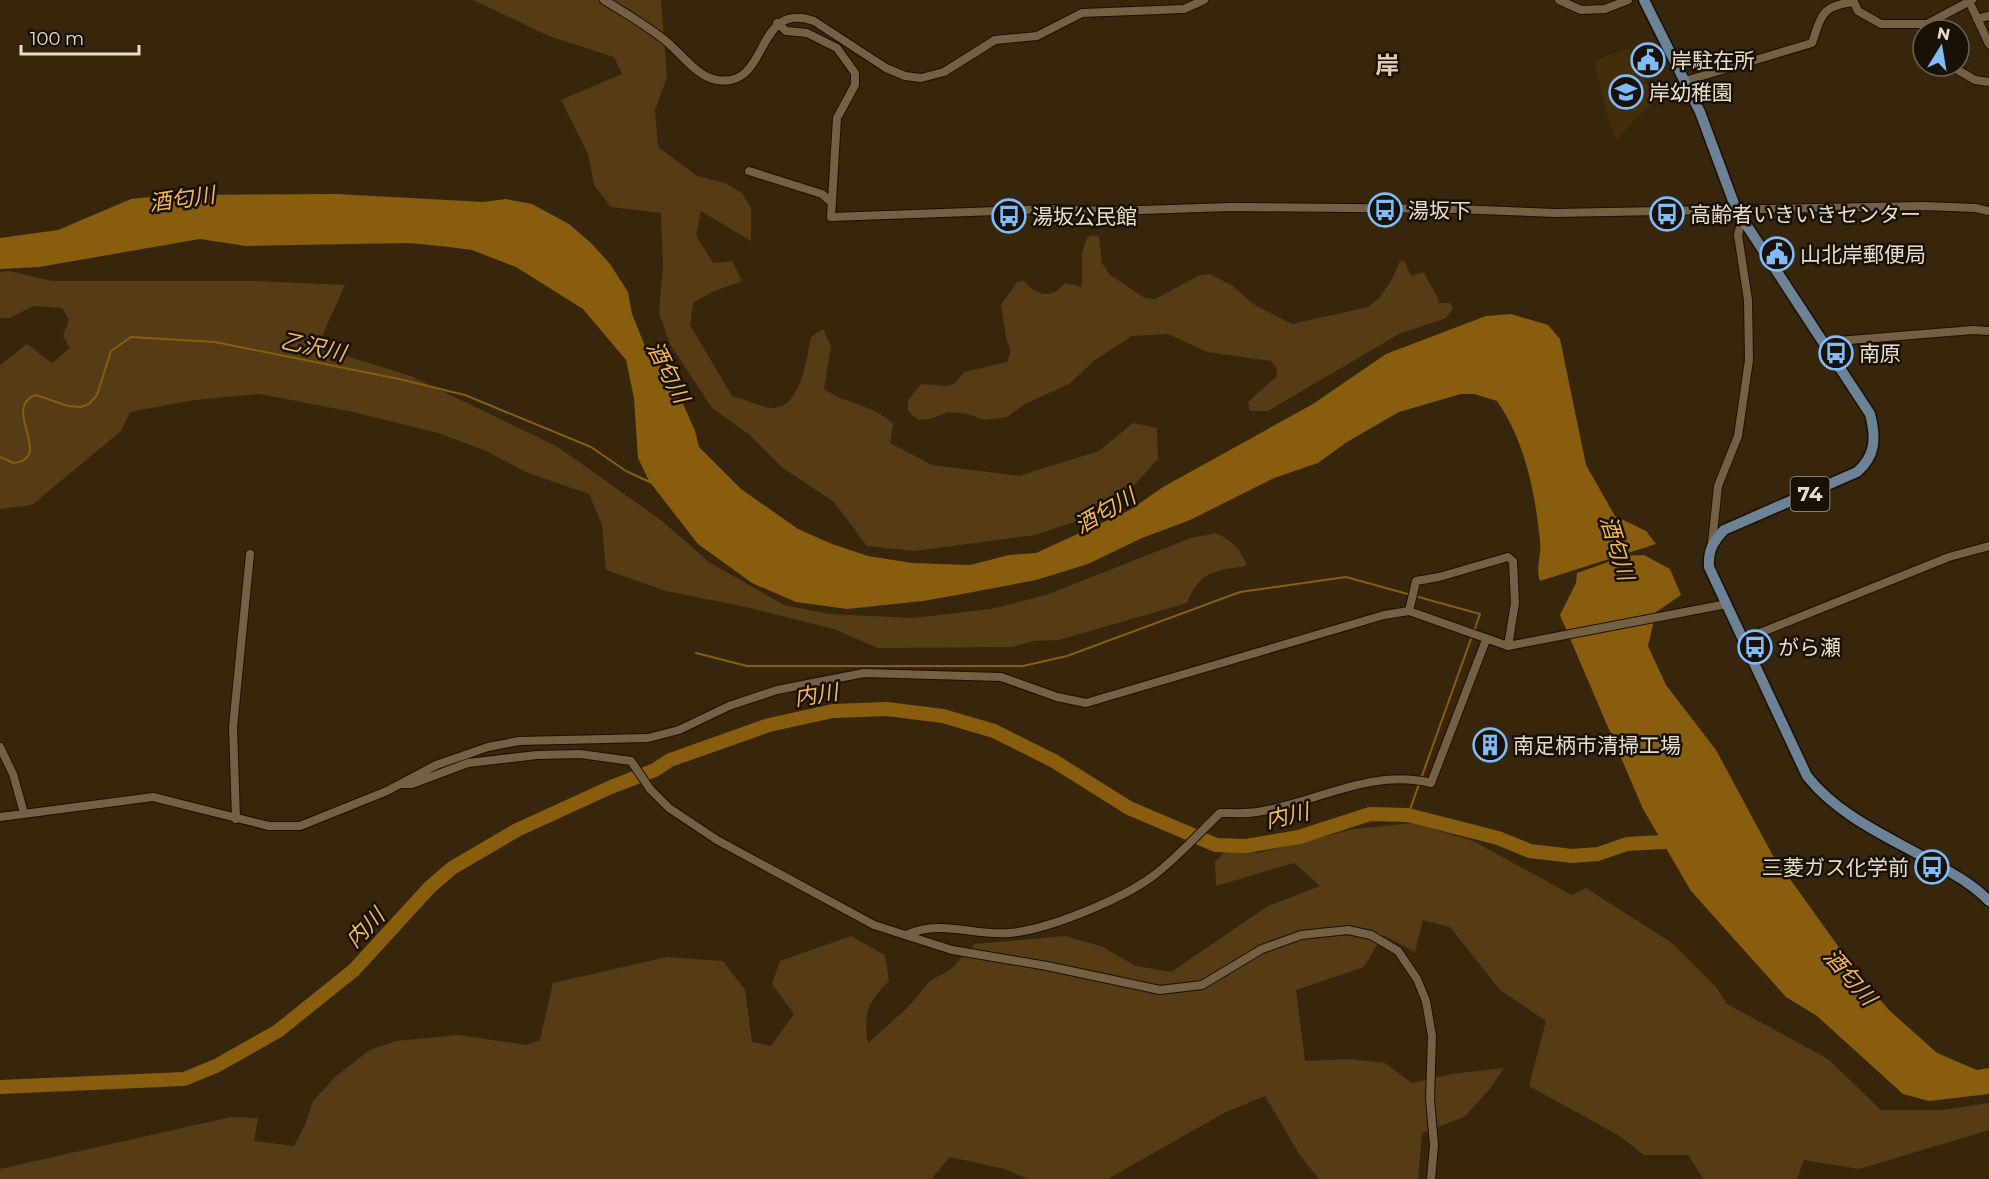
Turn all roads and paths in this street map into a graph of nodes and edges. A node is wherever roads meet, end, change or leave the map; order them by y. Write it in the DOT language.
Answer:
graph roads {
  1 [pos="604,0"];
  2 [pos="1204,0"];
  3 [pos="1559,0"];
  4 [pos="1628,0"];
  5 [pos="1644,0"];
  6 [pos="1853,1"];
  7 [pos="1968,1"];
  8 [pos="1989,16"];
  9 [pos="1942,18"];
  10 [pos="1977,19"];
  11 [pos="777,23"];
  12 [pos="1911,26"];
  13 [pos="1989,44"];
  14 [pos="1971,78"];
  15 [pos="1686,81"];
  16 [pos="1989,82"];
  17 [pos="749,171"];
  18 [pos="830,201"];
  19 [pos="1736,209"];
  20 [pos="1989,211"];
  21 [pos="1742,219"];
  22 [pos="1989,331"];
  23 [pos="1824,342"];
  24 [pos="1712,543"];
  25 [pos="1989,546"];
  26 [pos="250,554"];
  27 [pos="1727,604"];
  28 [pos="1409,608"];
  29 [pos="1745,639"];
  30 [pos="1486,640"];
  31 [pos="1508,644"];
  32 [pos="0,747"];
  33 [pos="400,784"];
  34 [pos="24,813"];
  35 [pos="0,817"];
  36 [pos="236,819"];
  37 [pos="1989,901"];
  38 [pos="906,935"];
  39 [pos="1431,1179"];
  1 -- 11 [label="street"];
  2 -- 11 [label="street"];
  3 -- 4 [label="street"];
  5 -- 15 [label="main road, 74"];
  6 -- 12 [label="street"];
  6 -- 15 [label="street"];
  7 -- 9 [label="street"];
  7 -- 10 [label="street"];
  8 -- 10 [label="street"];
  10 -- 13 [label="street"];
  11 -- 18 [label="street"];
  14 -- 16 [label="street"];
  15 -- 19 [label="main road, 74"];
  17 -- 18 [label="street"];
  18 -- 19 [label="street"];
  19 -- 20 [label="street"];
  19 -- 21 [label="main road, 74"];
  21 -- 23 [label="main road, 74"];
  21 -- 24 [label="street"];
  22 -- 23 [label="street"];
  23 -- 24 [label="main road, 74"];
  24 -- 27 [label="main road"];
  25 -- 29 [label="street"];
  26 -- 36 [label="street"];
  27 -- 29 [label="main road"];
  27 -- 31 [label="street"];
  28 -- 30 [label="street"];
  28 -- 31 [label="street"];
  28 -- 33 [label="street"];
  29 -- 37 [label="main road"];
  30 -- 31 [label="street"];
  30 -- 38 [label="street"];
  32 -- 34 [label="street"];
  33 -- 36 [label="street"];
  33 -- 38 [label="street"];
  34 -- 35 [label="street"];
  34 -- 36 [label="street"];
  38 -- 39 [label="street"];
}
